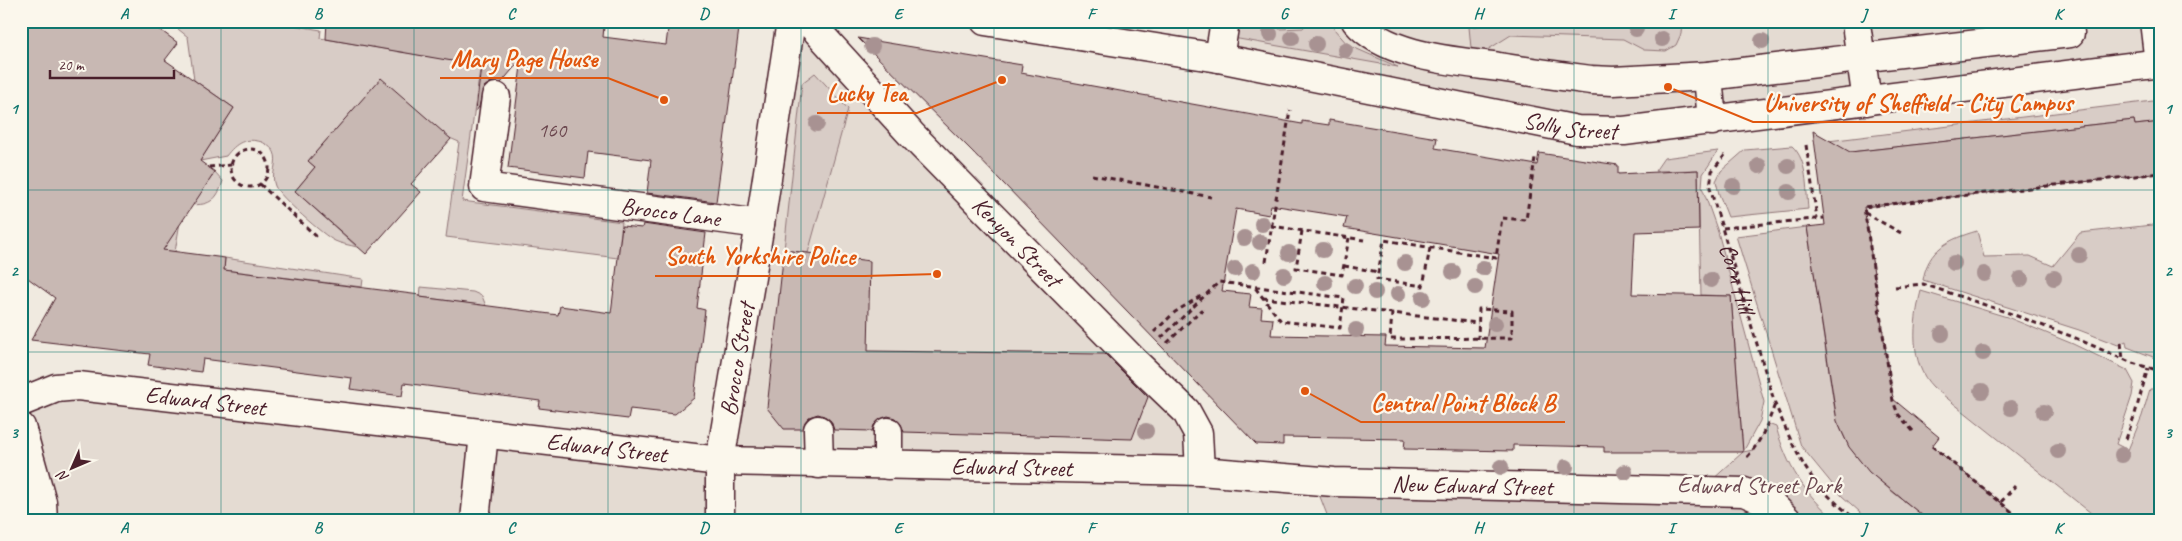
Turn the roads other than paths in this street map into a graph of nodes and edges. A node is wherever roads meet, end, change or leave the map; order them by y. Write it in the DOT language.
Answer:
graph roads {
  1 [pos="791,21"];
  2 [pos="808,21"];
  3 [pos="985,21"];
  4 [pos="1225,21"];
  5 [pos="1356,21"];
  6 [pos="2154,21"];
  7 [pos="1857,31"];
  8 [pos="2070,33"];
  9 [pos="1219,58"];
  10 [pos="1861,59"];
  11 [pos="2160,63"];
  12 [pos="1708,76"];
  13 [pos="496,97"];
  14 [pos="1867,101"];
  15 [pos="1712,121"];
  16 [pos="760,224"];
  17 [pos="21,402"];
  18 [pos="21,427"];
  19 [pos="818,430"];
  20 [pos="888,432"];
  21 [pos="484,434"];
  22 [pos="720,461"];
  23 [pos="819,464"];
  24 [pos="888,465"];
  25 [pos="1200,471"];
  26 [pos="43,520"];
  27 [pos="475,520"];
  28 [pos="720,520"];
  29 [pos="1787,520"];
  1 -- 16 [label="street, Brocco Street"];
  2 -- 25 [label="street, Kenyon Street"];
  3 -- 9 [label="street, Solly Street"];
  4 -- 9 [label="street"];
  5 -- 12 [label="street"];
  6 -- 11 [label="street"];
  7 -- 10 [label="street"];
  8 -- 10 [label="street"];
  9 -- 15 [label="street, Solly Street"];
  10 -- 12 [label="street"];
  10 -- 14 [label="street"];
  11 -- 14 [label="street, Solly Street"];
  12 -- 15 [label="street"];
  13 -- 16 [label="street, Brocco Lane"];
  14 -- 15 [label="street, Solly Street"];
  16 -- 22 [label="street, Brocco Street"];
  17 -- 21 [label="street, Edward Street"];
  18 -- 26 [label="street"];
  19 -- 23 [label="street"];
  20 -- 24 [label="street"];
  21 -- 22 [label="street, Edward Street"];
  21 -- 27 [label="street"];
  22 -- 23 [label="street, Edward Street"];
  22 -- 28 [label="street, Brocco Street"];
  23 -- 24 [label="street, Edward Street"];
  24 -- 25 [label="street, Edward Street"];
  25 -- 29 [label="street, New Edward Street"];
}
